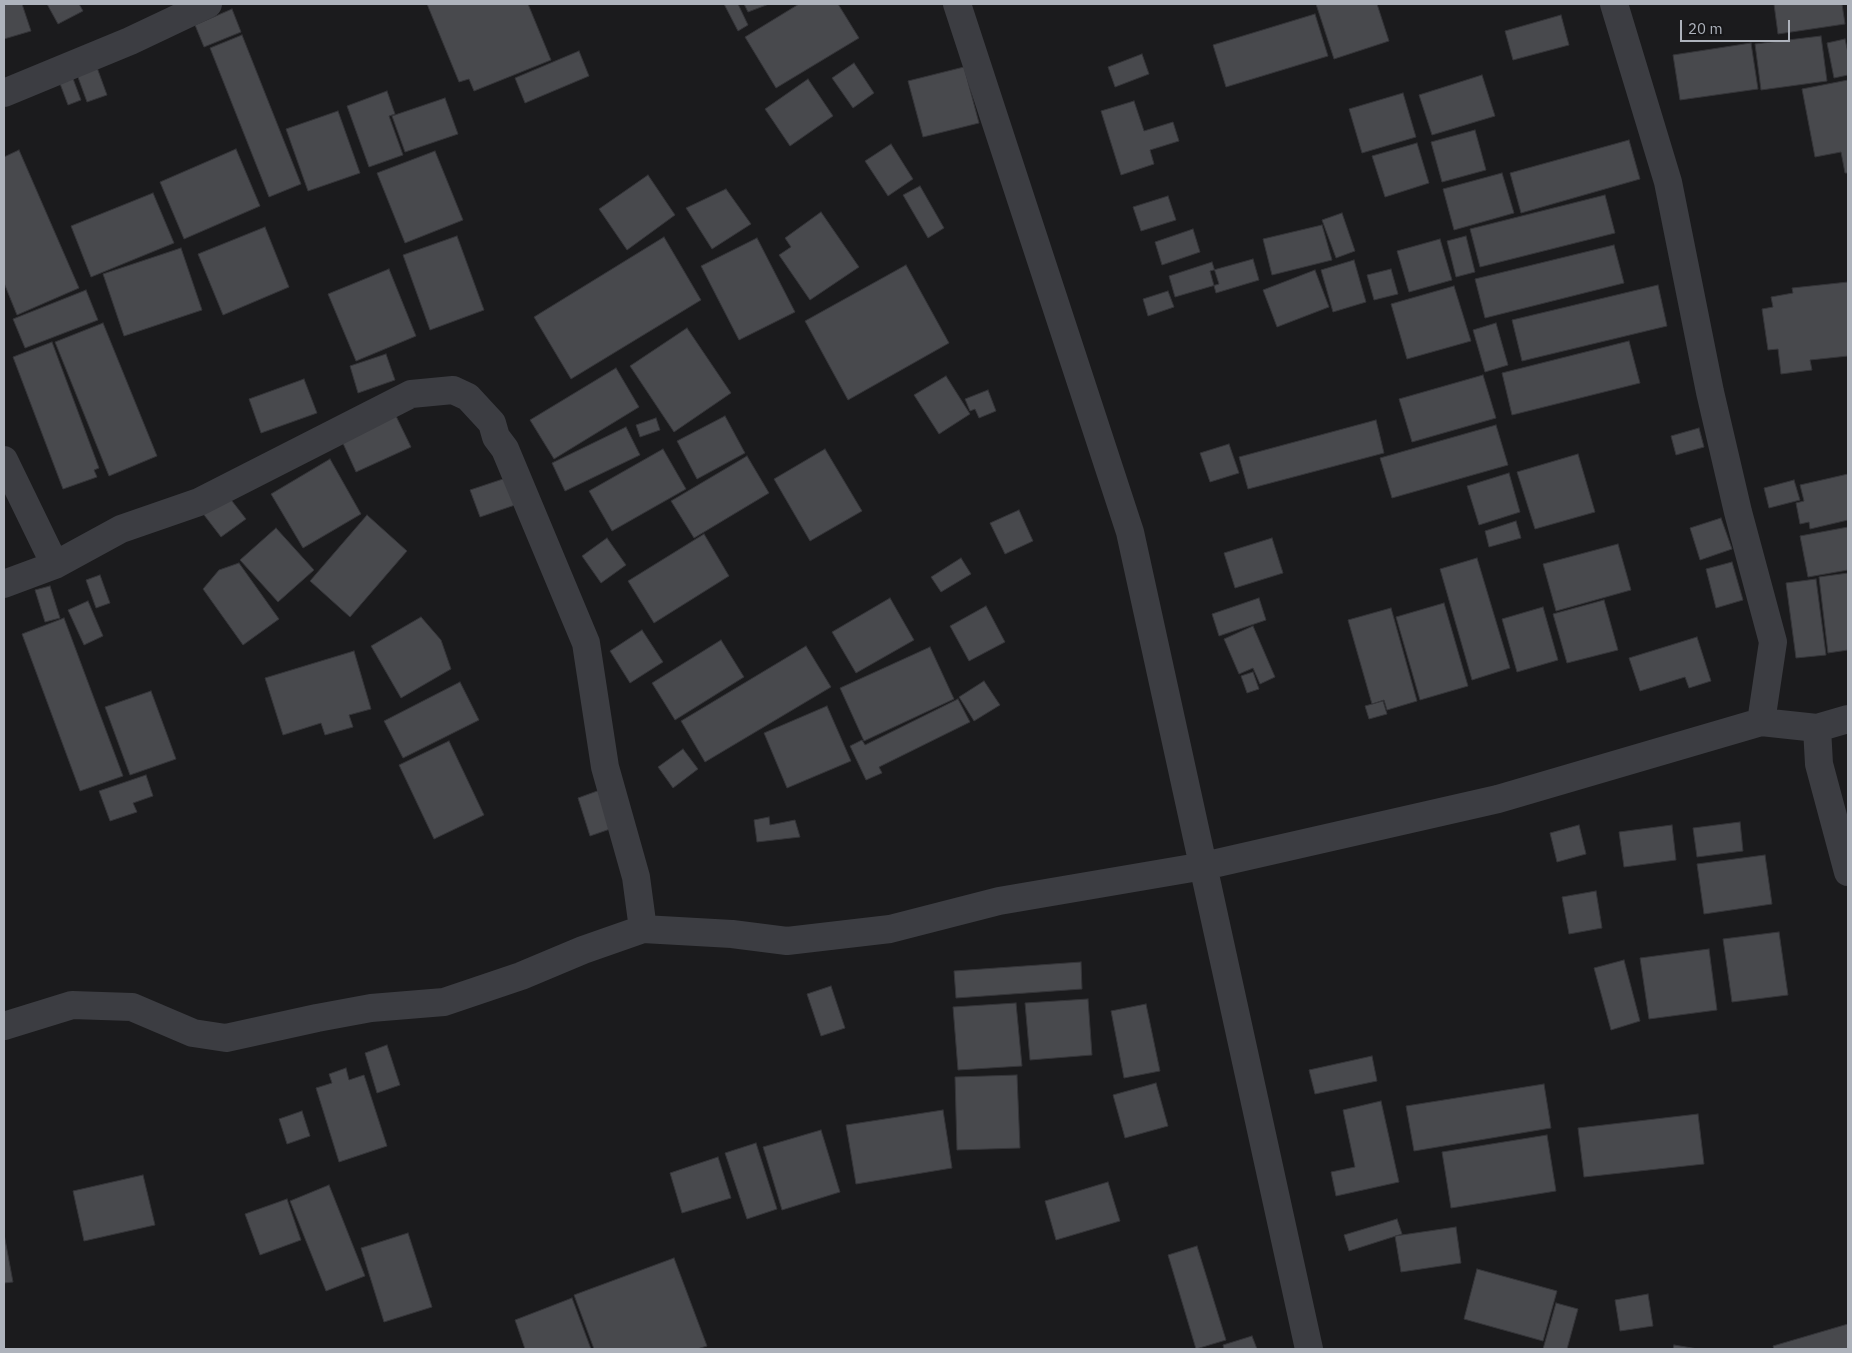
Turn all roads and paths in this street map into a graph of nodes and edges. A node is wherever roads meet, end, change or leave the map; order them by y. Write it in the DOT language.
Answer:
graph roads {
  1 [pos="208,4"];
  2 [pos="957,4"];
  3 [pos="1614,4"];
  4 [pos="4,93"];
  5 [pos="4,460"];
  6 [pos="55,565"];
  7 [pos="4,584"];
  8 [pos="1848,719"];
  9 [pos="1761,722"];
  10 [pos="1817,728"];
  11 [pos="1204,866"];
  12 [pos="1848,872"];
  13 [pos="643,929"];
  14 [pos="4,1026"];
  15 [pos="1309,1349"];
  1 -- 4 [label="street"];
  2 -- 11 [label="street"];
  3 -- 9 [label="street"];
  5 -- 6 [label="street"];
  6 -- 7 [label="street"];
  6 -- 13 [label="street"];
  8 -- 10 [label="street"];
  9 -- 10 [label="street"];
  9 -- 11 [label="street"];
  10 -- 12 [label="street"];
  11 -- 13 [label="street"];
  11 -- 15 [label="street"];
  13 -- 14 [label="street"];
}
